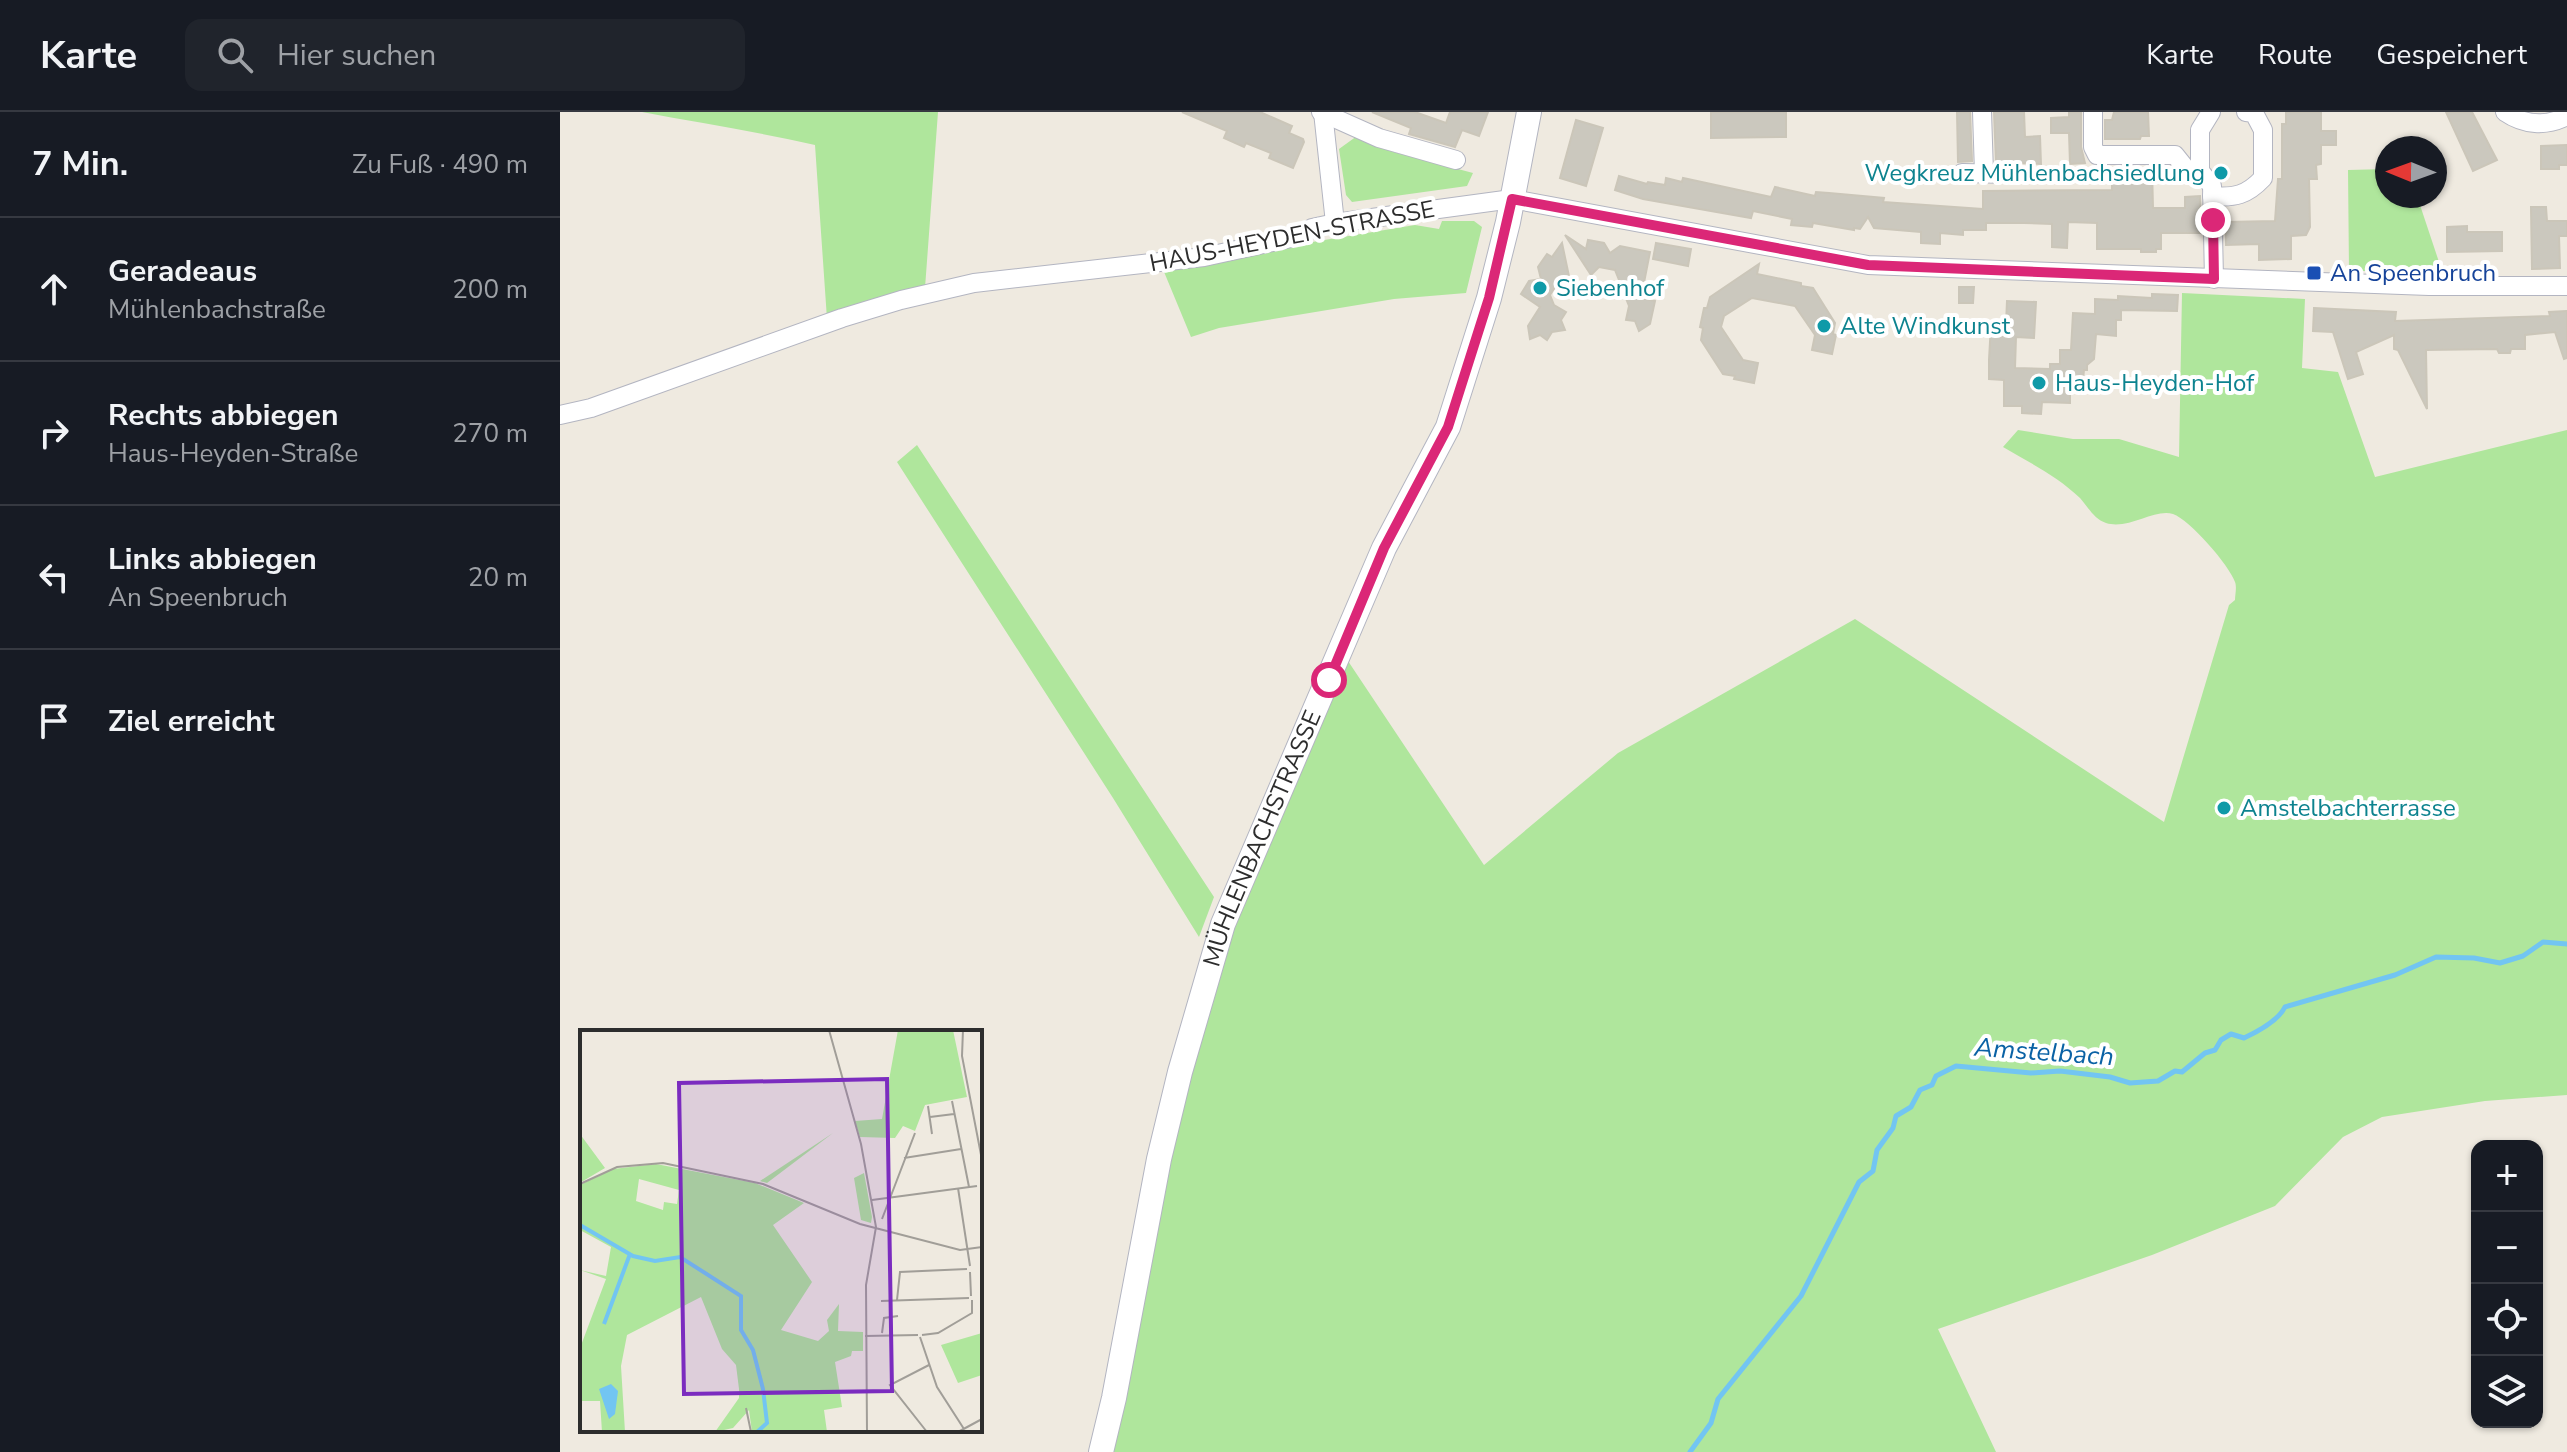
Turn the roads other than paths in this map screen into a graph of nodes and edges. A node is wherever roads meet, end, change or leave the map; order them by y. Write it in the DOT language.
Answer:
graph roads {
  1 [pos="1322,112"];
  2 [pos="1529,112"];
  3 [pos="1982,112"];
  4 [pos="2093,112"];
  5 [pos="2211,112"];
  6 [pos="2246,112"];
  7 [pos="2505,112"];
  8 [pos="2567,116"];
  9 [pos="1456,160"];
  10 [pos="2200,171"];
  11 [pos="1962,173"];
  12 [pos="1984,173"];
  13 [pos="2012,174"];
  14 [pos="2212,196"];
  15 [pos="1512,199"];
  16 [pos="1335,223"];
  17 [pos="2214,279"];
  18 [pos="2567,286"];
  19 [pos="560,415"];
  20 [pos="1101,1452"];
  1 -- 9 [label="street"];
  1 -- 16 [label="street"];
  2 -- 15 [label="street, MÜHLENBACHSTRASSE"];
  3 -- 12 [label="street"];
  4 -- 10 [label="street"];
  5 -- 10 [label="street"];
  6 -- 14 [label="street"];
  7 -- 8 [label="street"];
  10 -- 14 [label="street"];
  11 -- 12 [label="street"];
  12 -- 13 [label="street"];
  14 -- 17 [label="street"];
  15 -- 16 [label="street, HAUS-HEYDEN-STRASSE"];
  15 -- 17 [label="street, HAUS-HEYDEN-STRASSE"];
  15 -- 20 [label="street, MÜHLENBACHSTRASSE"];
  16 -- 19 [label="street, HAUS-HEYDEN-STRASSE"];
  17 -- 18 [label="street, HAUS-HEYDEN-STRASSE"];
}
